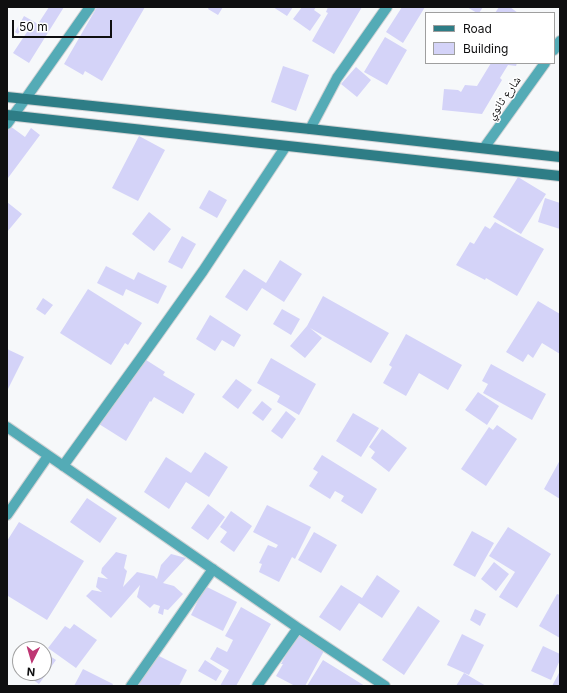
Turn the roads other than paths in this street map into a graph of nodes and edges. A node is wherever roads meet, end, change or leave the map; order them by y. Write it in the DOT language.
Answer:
graph roads {
  1 [pos="90,7"];
  2 [pos="387,7"];
  3 [pos="544,64"];
  4 [pos="7,97"];
  5 [pos="26,98"];
  6 [pos="10,115"];
  7 [pos="7,124"];
  8 [pos="310,129"];
  9 [pos="286,146"];
  10 [pos="484,148"];
  11 [pos="560,157"];
  12 [pos="560,176"];
  13 [pos="7,427"];
  14 [pos="48,456"];
  15 [pos="63,466"];
  16 [pos="7,515"];
  17 [pos="213,569"];
  18 [pos="298,628"];
  19 [pos="131,686"];
  20 [pos="257,686"];
  21 [pos="385,686"];
  1 -- 5 [label="street"];
  2 -- 8 [label="street"];
  3 -- 10 [label="street, شارع ثانوي"];
  4 -- 5 [label="street"];
  5 -- 6 [label="street"];
  5 -- 8 [label="street"];
  6 -- 7 [label="street"];
  6 -- 9 [label="street"];
  8 -- 10 [label="street"];
  9 -- 12 [label="street"];
  9 -- 15 [label="street"];
  10 -- 11 [label="street"];
  13 -- 14 [label="street"];
  14 -- 15 [label="street"];
  14 -- 16 [label="street"];
  15 -- 17 [label="street"];
  17 -- 18 [label="street"];
  17 -- 19 [label="street"];
  18 -- 20 [label="street"];
  18 -- 21 [label="street"];
}
